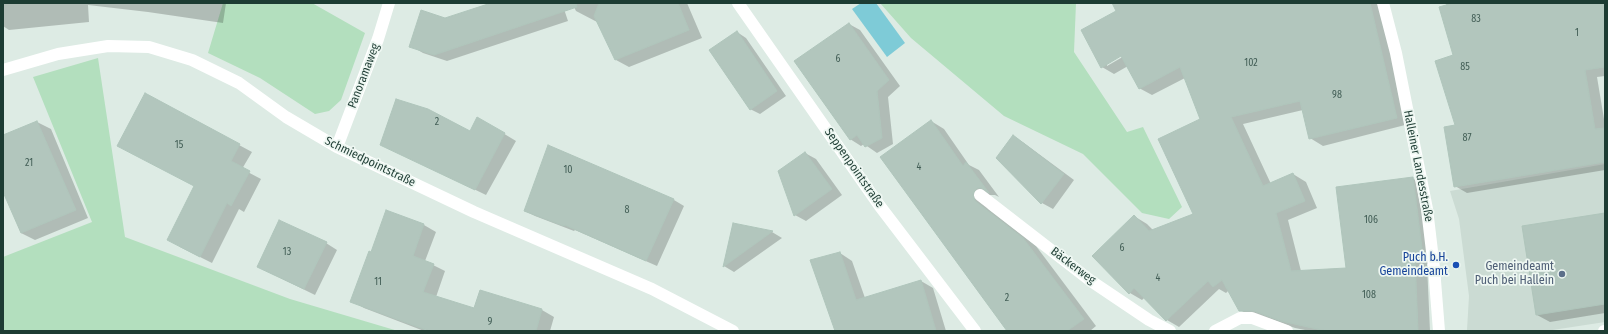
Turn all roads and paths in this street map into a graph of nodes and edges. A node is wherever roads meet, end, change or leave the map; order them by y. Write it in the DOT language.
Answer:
graph roads {
  1 [pos="389,3"];
  2 [pos="738,3"];
  3 [pos="1383,3"];
  4 [pos="3,70"];
  5 [pos="337,147"];
  6 [pos="980,195"];
  7 [pos="733,331"];
  8 [pos="974,331"];
  9 [pos="1170,331"];
  10 [pos="1215,331"];
  11 [pos="1287,331"];
  12 [pos="1439,331"];
  1 -- 5 [label="street, Panoramaweg"];
  2 -- 8 [label="street, Seppenpointstraße"];
  3 -- 12 [label="street, Halleiner Landesstraße"];
  4 -- 5 [label="street, Schmiedpointstraße"];
  5 -- 7 [label="street, Schmiedpointstraße"];
  6 -- 9 [label="street, Bäckerweg"];
  10 -- 11 [label="street"];
}
